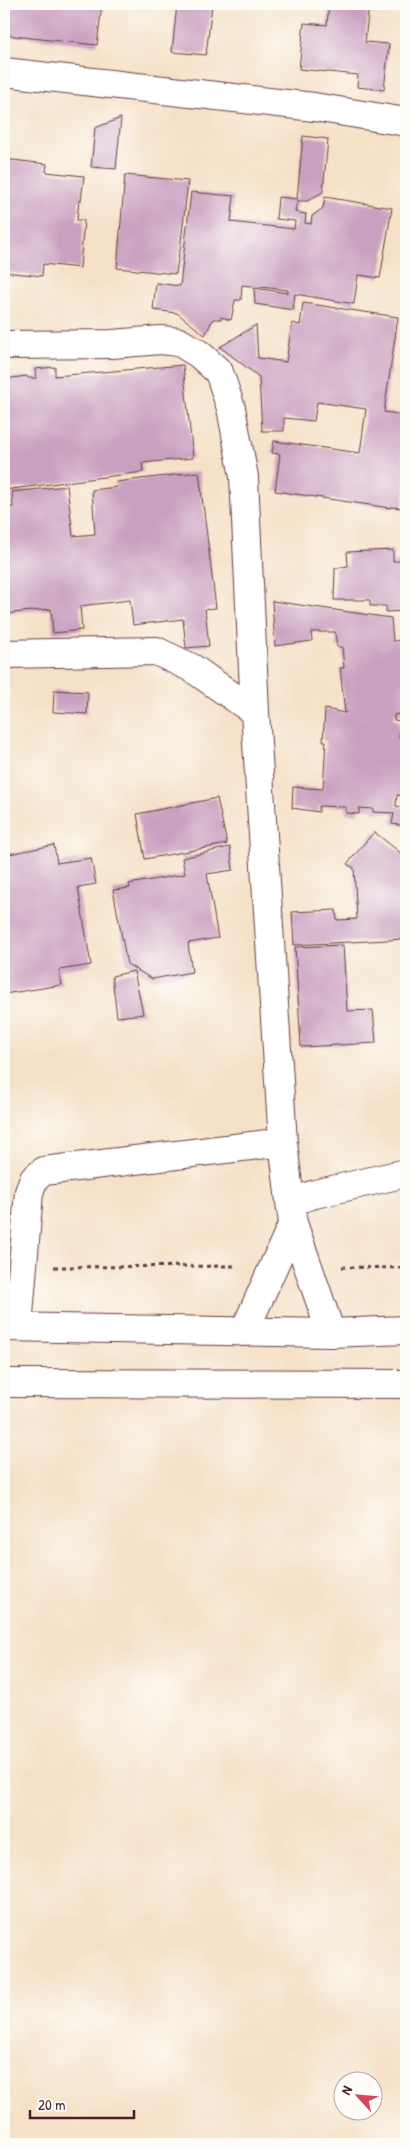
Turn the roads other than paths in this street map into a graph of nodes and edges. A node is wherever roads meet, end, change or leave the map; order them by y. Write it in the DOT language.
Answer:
graph roads {
  1 [pos="4,72"];
  2 [pos="406,122"];
  3 [pos="4,345"];
  4 [pos="4,654"];
  5 [pos="255,712"];
  6 [pos="283,1142"];
  7 [pos="406,1173"];
  8 [pos="291,1212"];
  9 [pos="11,1327"];
  10 [pos="406,1330"];
  11 [pos="244,1332"];
  12 [pos="331,1333"];
  13 [pos="4,1383"];
  14 [pos="406,1384"];
  1 -- 2 [label="street"];
  3 -- 5 [label="street"];
  4 -- 5 [label="street"];
  5 -- 6 [label="street"];
  6 -- 8 [label="street"];
  6 -- 9 [label="street"];
  7 -- 8 [label="street"];
  8 -- 11 [label="street"];
  8 -- 12 [label="street"];
  9 -- 11 [label="street"];
  10 -- 12 [label="street"];
  11 -- 12 [label="street"];
  13 -- 14 [label="street"];
}
